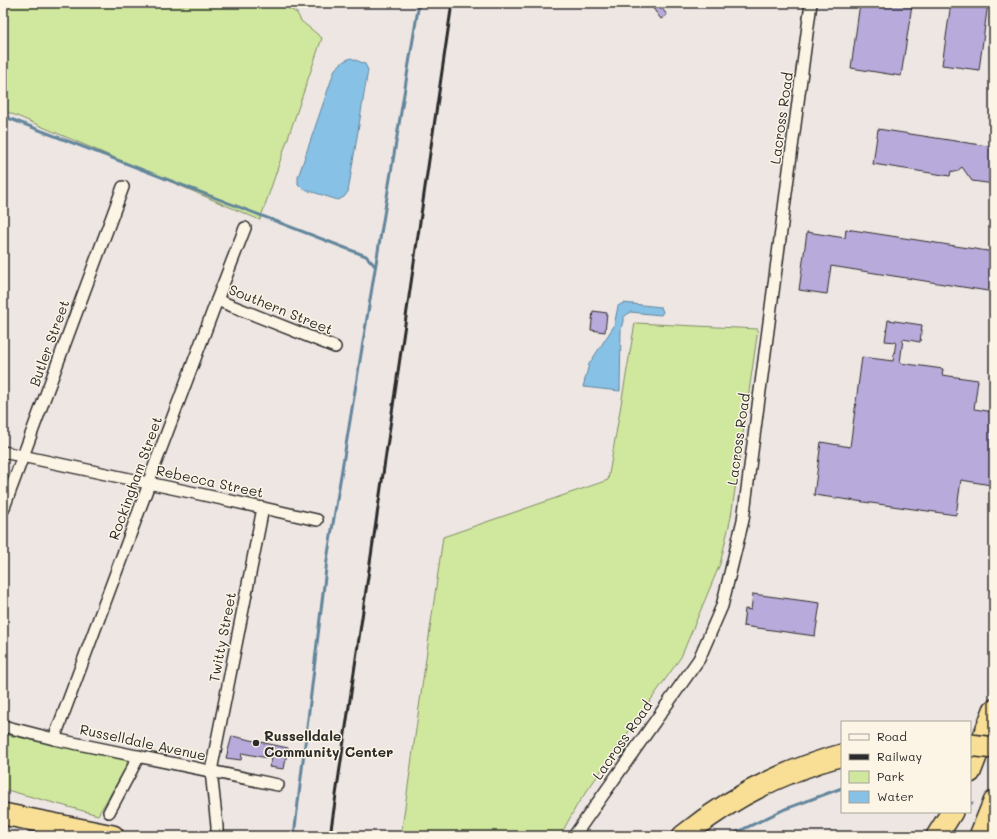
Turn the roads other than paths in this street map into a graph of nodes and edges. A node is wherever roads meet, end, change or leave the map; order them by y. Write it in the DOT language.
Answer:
graph roads {
  1 [pos="811,3"];
  2 [pos="123,187"];
  3 [pos="245,228"];
  4 [pos="217,300"];
  5 [pos="335,347"];
  6 [pos="3,452"];
  7 [pos="23,456"];
  8 [pos="149,484"];
  9 [pos="263,508"];
  10 [pos="3,510"];
  11 [pos="317,520"];
  12 [pos="994,710"];
  13 [pos="3,726"];
  14 [pos="54,739"];
  15 [pos="971,745"];
  16 [pos="994,748"];
  17 [pos="841,755"];
  18 [pos="139,756"];
  19 [pos="971,769"];
  20 [pos="211,771"];
  21 [pos="278,785"];
  22 [pos="994,802"];
  23 [pos="3,808"];
  24 [pos="108,812"];
  25 [pos="951,813"];
  26 [pos="3,814"];
  27 [pos="56,824"];
  28 [pos="113,836"];
  29 [pos="216,836"];
  30 [pos="574,836"];
  31 [pos="683,836"];
  32 [pos="937,836"];
  33 [pos="980,836"];
  1 -- 30 [label="street, Lacross Road"];
  2 -- 7 [label="street, Butler Street"];
  3 -- 4 [label="street, Rockingham Street"];
  4 -- 5 [label="street, Southern Street"];
  4 -- 8 [label="street, Rockingham Street"];
  6 -- 7 [label="street, Rebecca Street"];
  7 -- 8 [label="street, Rebecca Street"];
  7 -- 10 [label="street, Butler Street"];
  8 -- 9 [label="street, Rebecca Street"];
  8 -- 14 [label="street, Rockingham Street"];
  9 -- 11 [label="street, Rebecca Street"];
  9 -- 20 [label="street, Twitty Street"];
  12 -- 19 [label="highway"];
  13 -- 14 [label="street, Russelldale Avenue"];
  14 -- 18 [label="street, Russelldale Avenue"];
  15 -- 16 [label="highway, bridge"];
  17 -- 31 [label="highway"];
  18 -- 20 [label="street, Russelldale Avenue"];
  18 -- 24 [label="street"];
  20 -- 21 [label="street, Russelldale Avenue"];
  20 -- 29 [label="street, Twitty Street"];
  22 -- 33 [label="highway"];
  23 -- 27 [label="highway"];
  25 -- 32 [label="highway"];
  26 -- 27 [label="highway"];
  27 -- 28 [label="highway"];
}
